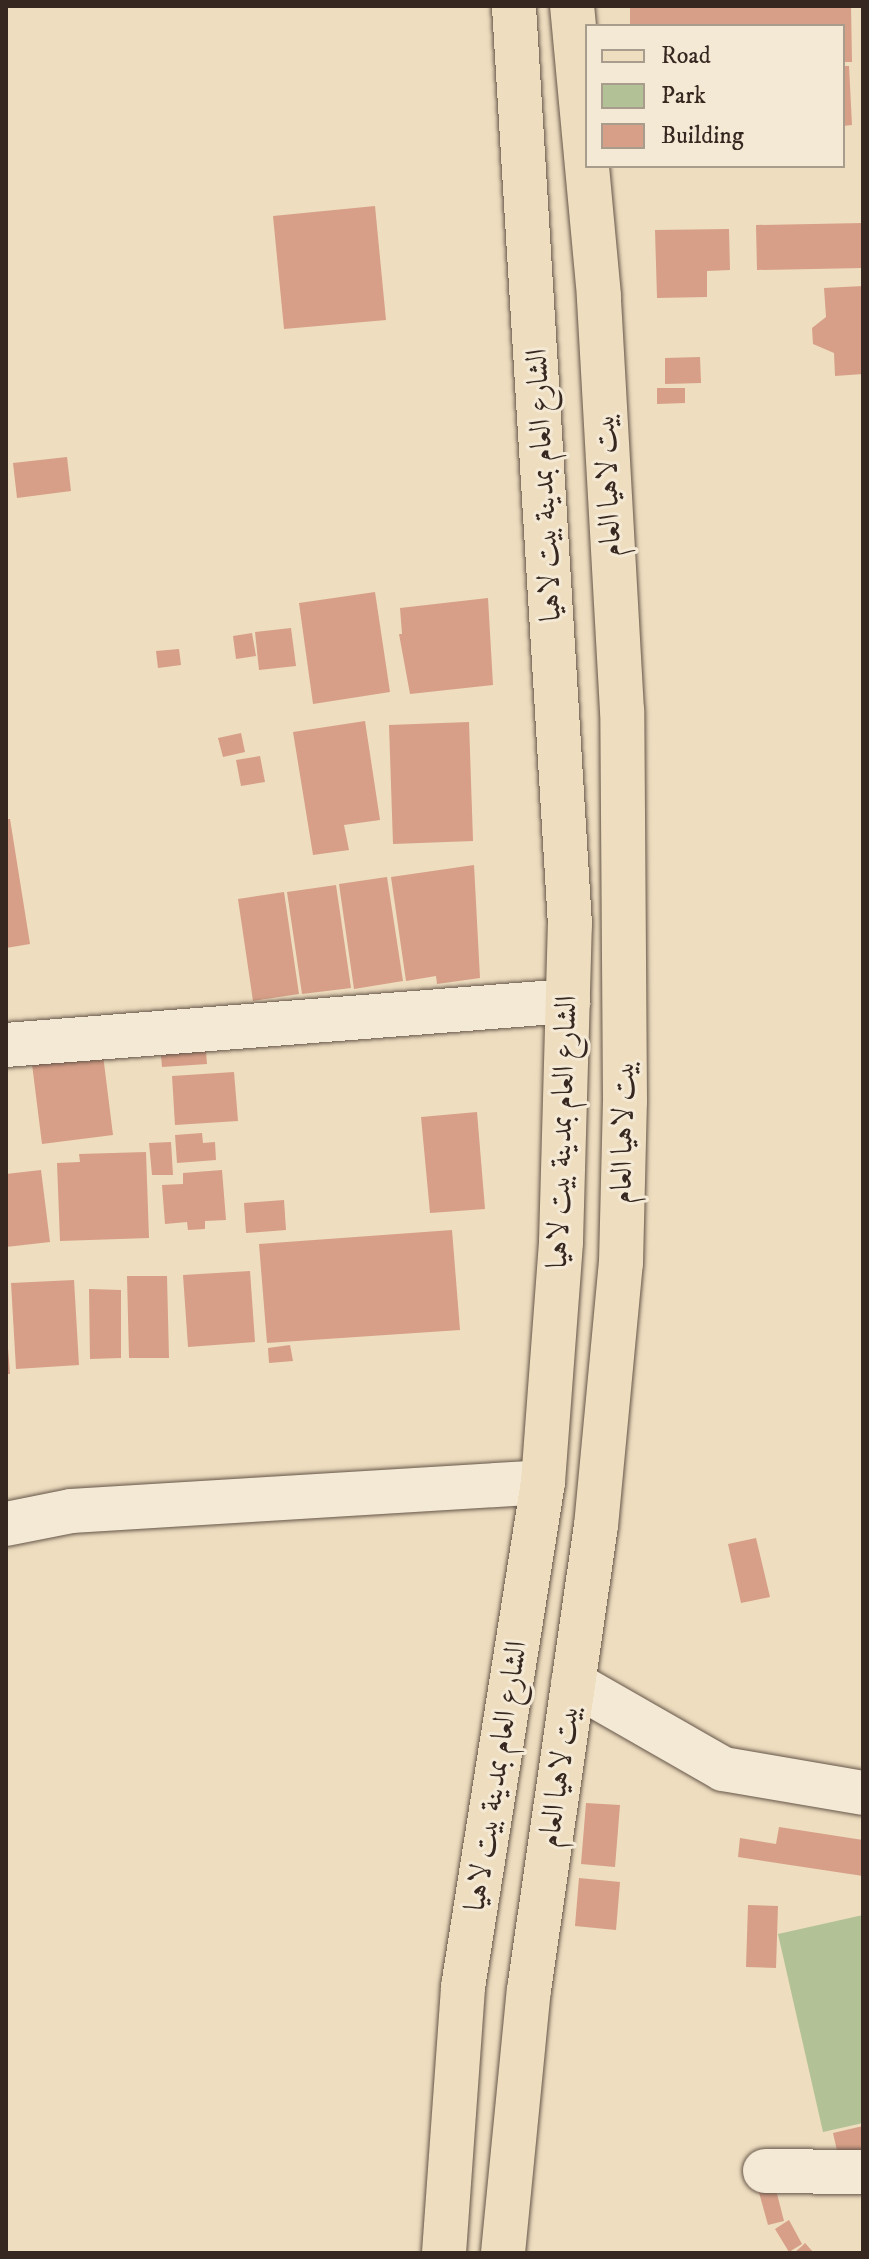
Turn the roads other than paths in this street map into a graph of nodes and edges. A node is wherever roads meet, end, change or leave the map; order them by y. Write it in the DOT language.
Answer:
graph roads {
  1 [pos="514,6"];
  2 [pos="572,6"];
  3 [pos="585,146"];
  4 [pos="587,168"];
  5 [pos="568,1001"];
  6 [pos="6,1045"];
  7 [pos="543,1482"];
  8 [pos="6,1524"];
  9 [pos="573,1683"];
  10 [pos="863,1793"];
  11 [pos="765,2171"];
  12 [pos="863,2172"];
  13 [pos="444,2253"];
  14 [pos="503,2253"];
  1 -- 5 [label="main road, الشارع العام بمدينة بيت لاهيا"];
  2 -- 3 [label="main road, بيت لاهيا العام"];
  4 -- 9 [label="main road, بيت لاهيا العام"];
  5 -- 6 [label="street"];
  5 -- 7 [label="main road, الشارع العام بمدينة بيت لاهيا"];
  7 -- 8 [label="street"];
  7 -- 13 [label="main road, الشارع العام بمدينة بيت لاهيا"];
  9 -- 10 [label="street"];
  9 -- 14 [label="main road, بيت لاهيا العام"];
  11 -- 12 [label="street"];
}
